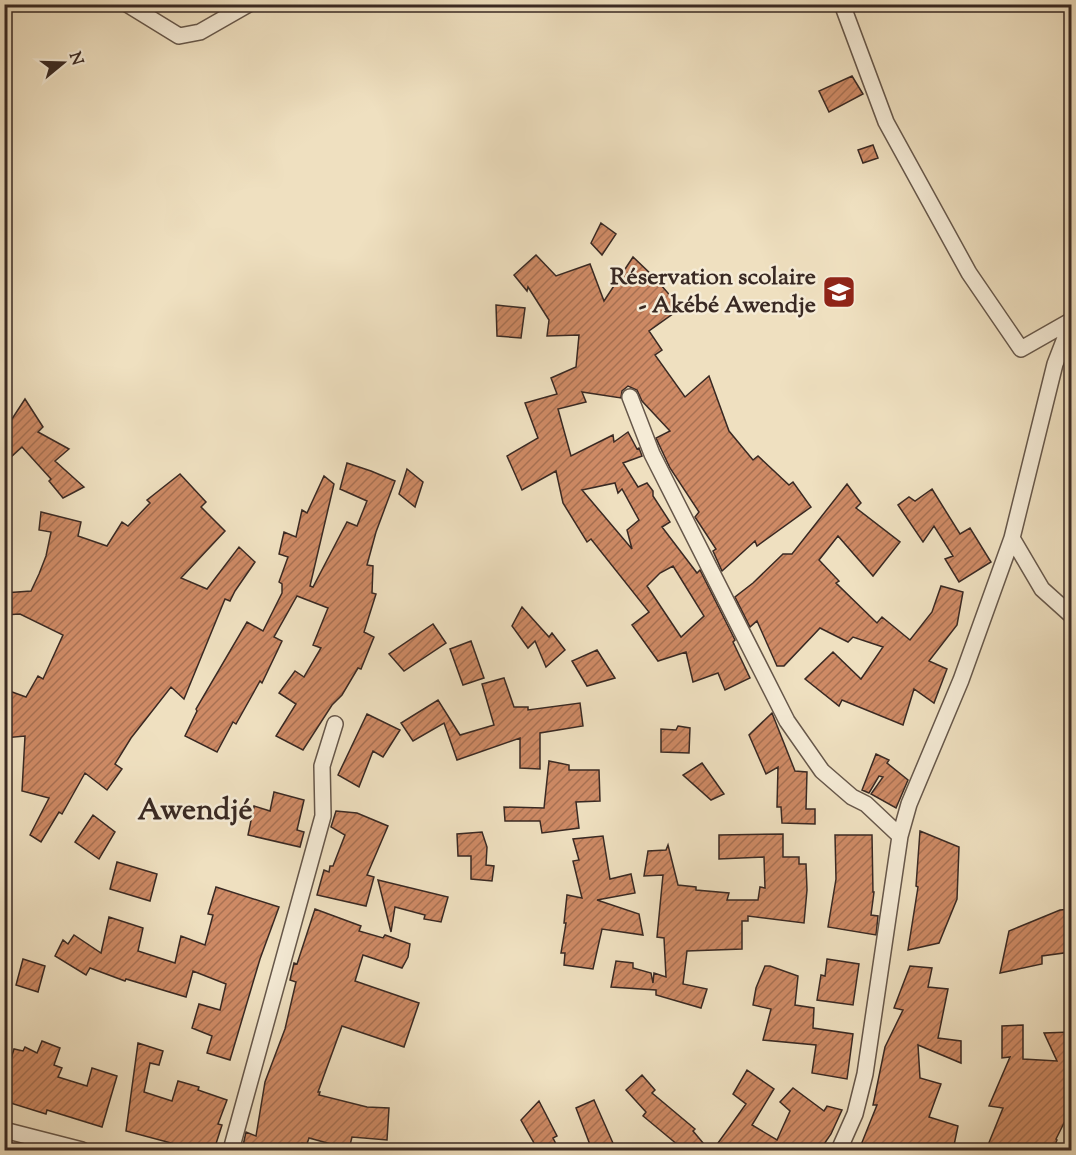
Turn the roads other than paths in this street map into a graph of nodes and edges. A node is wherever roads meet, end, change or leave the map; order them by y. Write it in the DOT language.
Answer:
graph roads {
  1 [pos="128,4"];
  2 [pos="249,4"];
  3 [pos="842,4"];
  4 [pos="1071,320"];
  5 [pos="630,396"];
  6 [pos="1012,538"];
  7 [pos="1071,616"];
  8 [pos="334,724"];
  9 [pos="900,836"];
  10 [pos="4,1130"];
  11 [pos="82,1150"];
  12 [pos="231,1150"];
  13 [pos="840,1150"];
  1 -- 2 [label="street"];
  3 -- 4 [label="street"];
  4 -- 6 [label="street"];
  5 -- 9 [label="street"];
  6 -- 7 [label="street"];
  6 -- 9 [label="street"];
  8 -- 12 [label="street"];
  9 -- 13 [label="street"];
  10 -- 11 [label="street"];
}
